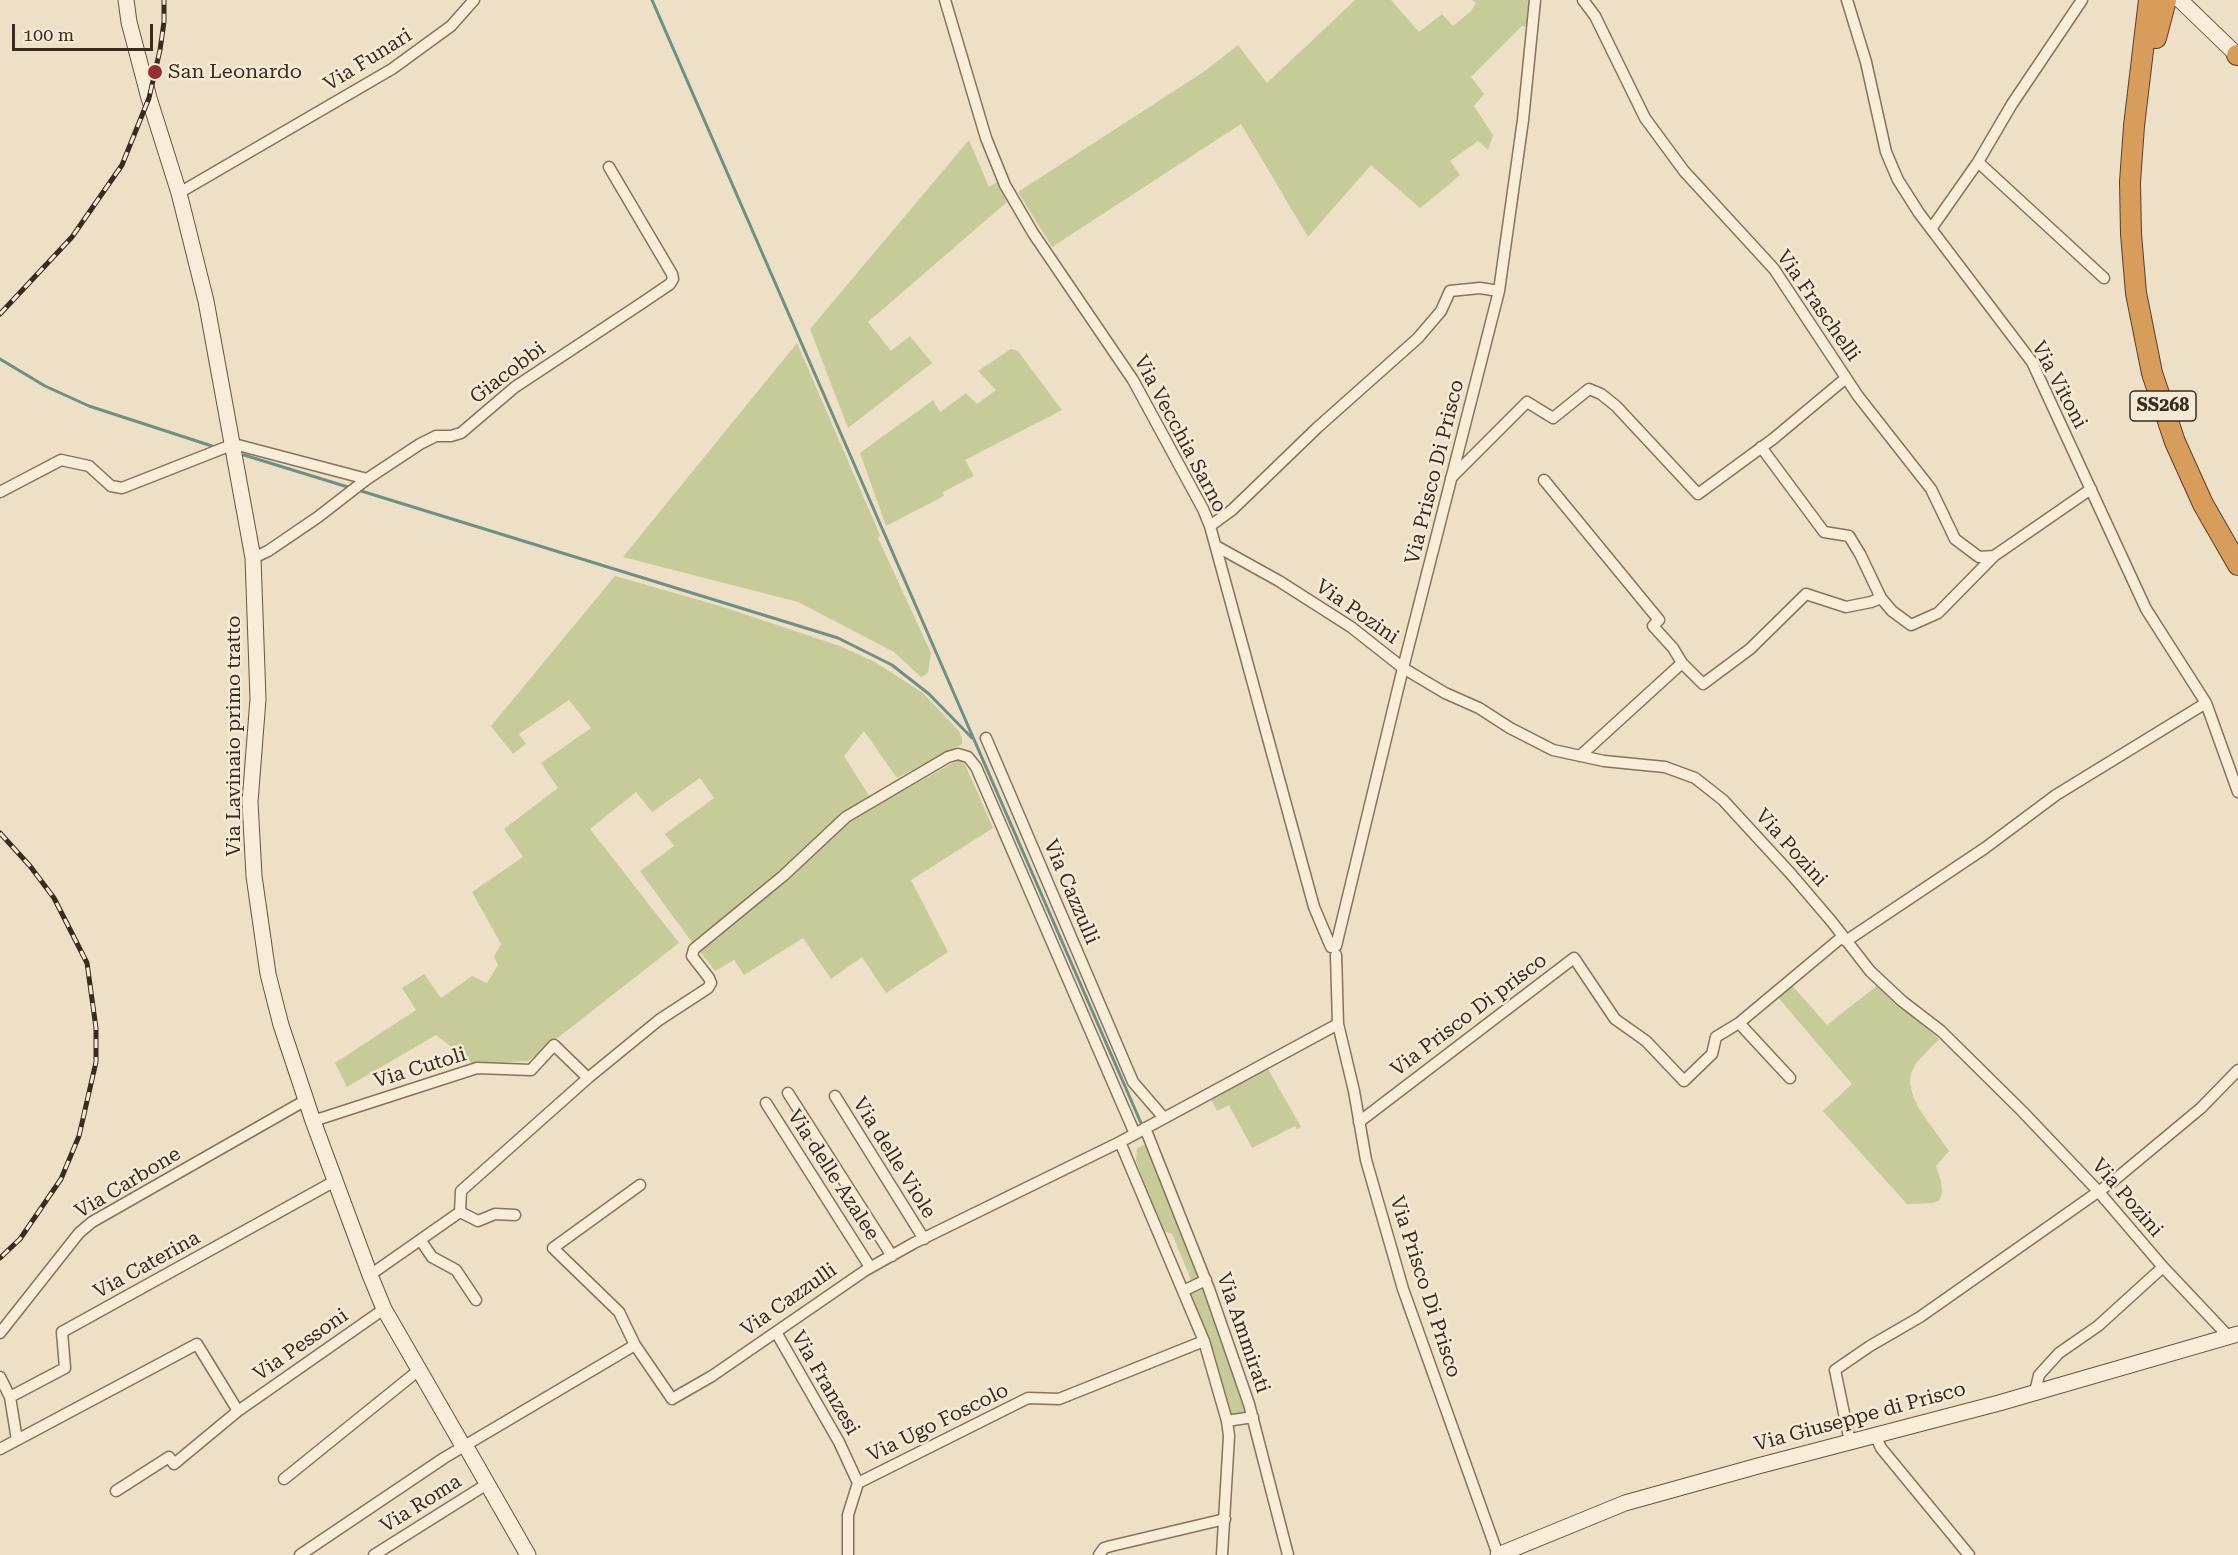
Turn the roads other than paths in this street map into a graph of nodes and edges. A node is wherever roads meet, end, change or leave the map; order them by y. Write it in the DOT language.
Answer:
graph roads {
  1 [pos="126,0"];
  2 [pos="474,0"];
  3 [pos="945,0"];
  4 [pos="1535,0"];
  5 [pos="1583,0"];
  6 [pos="1847,0"];
  7 [pos="2082,0"];
  8 [pos="2164,1"];
  9 [pos="2238,55"];
  10 [pos="1978,162"];
  11 [pos="609,167"];
  12 [pos="179,193"];
  13 [pos="2136,223"];
  14 [pos="1931,229"];
  15 [pos="2104,278"];
  16 [pos="1499,291"];
  17 [pos="1846,378"];
  18 [pos="234,444"];
  19 [pos="1761,447"];
  20 [pos="1450,479"];
  21 [pos="1544,480"];
  22 [pos="363,482"];
  23 [pos="2091,489"];
  24 [pos="0,492"];
  25 [pos="1210,526"];
  26 [pos="2238,542"];
  27 [pos="1216,546"];
  28 [pos="1994,556"];
  29 [pos="253,558"];
  30 [pos="2238,565"];
  31 [pos="1881,598"];
  32 [pos="1682,663"];
  33 [pos="1403,668"];
  34 [pos="2206,703"];
  35 [pos="986,738"];
  36 [pos="1580,756"];
  37 [pos="2238,792"];
  38 [pos="1844,939"];
  39 [pos="1334,949"];
  40 [pos="1739,1023"];
  41 [pos="1338,1024"];
  42 [pos="2238,1070"];
  43 [pos="588,1078"];
  44 [pos="1790,1078"];
  45 [pos="788,1093"];
  46 [pos="835,1096"];
  47 [pos="306,1100"];
  48 [pos="766,1103"];
  49 [pos="1164,1118"];
  50 [pos="313,1121"];
  51 [pos="1359,1122"];
  52 [pos="1140,1131"];
  53 [pos="1120,1142"];
  54 [pos="335,1181"];
  55 [pos="640,1185"];
  56 [pos="2098,1191"];
  57 [pos="460,1212"];
  58 [pos="515,1215"];
  59 [pos="924,1239"];
  60 [pos="421,1240"];
  61 [pos="892,1256"];
  62 [pos="870,1267"];
  63 [pos="2163,1267"];
  64 [pos="370,1275"];
  65 [pos="1206,1280"];
  66 [pos="1183,1291"];
  67 [pos="476,1300"];
  68 [pos="384,1309"];
  69 [pos="776,1332"];
  70 [pos="0,1333"];
  71 [pos="2234,1336"];
  72 [pos="1204,1341"];
  73 [pos="635,1345"];
  74 [pos="418,1370"];
  75 [pos="0,1377"];
  76 [pos="2036,1392"];
  77 [pos="10,1398"];
  78 [pos="238,1411"];
  79 [pos="1253,1417"];
  80 [pos="1227,1421"];
  81 [pos="1875,1435"];
  82 [pos="17,1440"];
  83 [pos="1850,1442"];
  84 [pos="464,1446"];
  85 [pos="0,1449"];
  86 [pos="284,1479"];
  87 [pos="858,1483"];
  88 [pos="487,1484"];
  89 [pos="116,1491"];
  90 [pos="1225,1519"];
  91 [pos="300,1555"];
  92 [pos="374,1555"];
  93 [pos="528,1555"];
  94 [pos="848,1555"];
  95 [pos="1099,1555"];
  96 [pos="1222,1555"];
  97 [pos="1288,1555"];
  98 [pos="1498,1555"];
  99 [pos="1969,1555"];
  1 -- 12 [label="street, Via Lavinaio primo tratto"];
  2 -- 12 [label="street, Via Funari"];
  3 -- 25 [label="street, Via Vecchia Sarno"];
  4 -- 16 [label="street, Via Prisco Di Prisco"];
  5 -- 17 [label="street, Via Fraschelli"];
  6 -- 14 [label="street, Via Vitoni"];
  7 -- 10 [label="street"];
  8 -- 9 [label="street"];
  8 -- 13 [label="highway, SS268"];
  8 -- 13 [label="highway, SS268"];
  10 -- 14 [label="street"];
  10 -- 15 [label="street"];
  11 -- 22 [label="street, Giacobbi"];
  12 -- 18 [label="street, Via Lavinaio primo tratto"];
  13 -- 26 [label="highway, SS268"];
  13 -- 30 [label="highway, SS268"];
  14 -- 23 [label="street, Via Vitoni"];
  16 -- 20 [label="street, Via Prisco Di Prisco"];
  16 -- 25 [label="street"];
  17 -- 19 [label="street"];
  17 -- 28 [label="street, Via Fraschelli"];
  18 -- 22 [label="street"];
  18 -- 24 [label="street"];
  18 -- 29 [label="street, Via Lavinaio primo tratto"];
  19 -- 20 [label="street"];
  19 -- 31 [label="street"];
  20 -- 33 [label="street, Via Prisco Di Prisco"];
  21 -- 32 [label="street"];
  22 -- 29 [label="street, Giacobbi"];
  23 -- 28 [label="street"];
  23 -- 34 [label="street, Via Vitoni"];
  25 -- 27 [label="street, Via Vecchia Sarno"];
  27 -- 33 [label="street, Via Pozini"];
  27 -- 39 [label="street, Via Vecchia Sarno"];
  28 -- 31 [label="street"];
  29 -- 47 [label="street, Via Lavinaio primo tratto"];
  31 -- 32 [label="street"];
  32 -- 36 [label="street"];
  33 -- 36 [label="street, Via Pozini"];
  33 -- 39 [label="street, Via Prisco Di Prisco"];
  34 -- 37 [label="street, Via Vitoni"];
  34 -- 38 [label="street"];
  35 -- 49 [label="street, Via Cazzulli"];
  36 -- 38 [label="street, Via Pozini"];
  38 -- 40 [label="street"];
  38 -- 56 [label="street, Via Pozini"];
  39 -- 41 [label="street, Via Prisco Di Prisco"];
  40 -- 44 [label="street"];
  40 -- 51 [label="street, Via Prisco Di prisco"];
  41 -- 49 [label="street, Via Cazzulli"];
  41 -- 51 [label="street, Via Prisco Di Prisco"];
  42 -- 56 [label="street"];
  43 -- 50 [label="street, Via Cutoli"];
  43 -- 52 [label="street, Via Ammirati"];
  43 -- 57 [label="street"];
  45 -- 61 [label="street"];
  46 -- 59 [label="street, Via delle Viole"];
  47 -- 50 [label="street, Via Lavinaio primo tratto"];
  47 -- 70 [label="street, Via Carbone"];
  48 -- 62 [label="street, Via delle Azalee"];
  49 -- 52 [label="street, Via Cazzulli"];
  50 -- 54 [label="street, Via Lavinaio primo tratto"];
  51 -- 98 [label="street, Via Prisco Di Prisco"];
  52 -- 53 [label="street, Via Cazzulli"];
  52 -- 65 [label="street, Via Ammirati"];
  53 -- 59 [label="street, Via Cazzulli"];
  53 -- 66 [label="street, Via Ammirati"];
  54 -- 64 [label="street, Via Lavinaio primo tratto"];
  54 -- 77 [label="street, Via Caterina"];
  55 -- 73 [label="street"];
  56 -- 63 [label="street, Via Pozini"];
  56 -- 83 [label="street"];
  57 -- 58 [label="street"];
  57 -- 60 [label="street"];
  59 -- 61 [label="street, Via Cazzulli"];
  60 -- 64 [label="street"];
  60 -- 67 [label="street"];
  61 -- 62 [label="street, Via Cazzulli"];
  62 -- 69 [label="street, Via Cazzulli"];
  63 -- 71 [label="street, Via Pozini"];
  63 -- 76 [label="street"];
  64 -- 68 [label="street, Via Lavinaio primo tratto"];
  65 -- 66 [label="street"];
  65 -- 79 [label="street, Via Ammirati"];
  66 -- 72 [label="street, Via Ammirati"];
  68 -- 74 [label="street, Via Lavinaio primo tratto"];
  68 -- 78 [label="street, Via Pessoni"];
  69 -- 73 [label="street, Via Cazzulli"];
  69 -- 87 [label="street, Via Franzesi"];
  71 -- 76 [label="street, Via Giuseppe di Prisco"];
  72 -- 80 [label="street, Via Ammirati"];
  72 -- 87 [label="street, Via Ugo Foscolo"];
  73 -- 84 [label="street"];
  74 -- 84 [label="street, Via Lavinaio primo tratto"];
  74 -- 86 [label="street"];
  75 -- 77 [label="street"];
  76 -- 81 [label="street, Via Giuseppe di Prisco"];
  77 -- 82 [label="street"];
  78 -- 82 [label="street"];
  78 -- 89 [label="street, Via Pessoni"];
  79 -- 80 [label="street"];
  79 -- 97 [label="street, Via Ammirati"];
  80 -- 90 [label="street, Via Ammirati"];
  81 -- 83 [label="street, Via Giuseppe di Prisco"];
  81 -- 99 [label="street"];
  82 -- 85 [label="street"];
  83 -- 98 [label="street, Via Giuseppe di Prisco"];
  84 -- 88 [label="street, Via Lavinaio primo tratto"];
  84 -- 91 [label="street"];
  87 -- 94 [label="street"];
  88 -- 92 [label="street, Via Roma"];
  88 -- 93 [label="street, Via Lavinaio primo tratto"];
  90 -- 95 [label="street"];
  90 -- 96 [label="street, Via Ammirati"];
}
